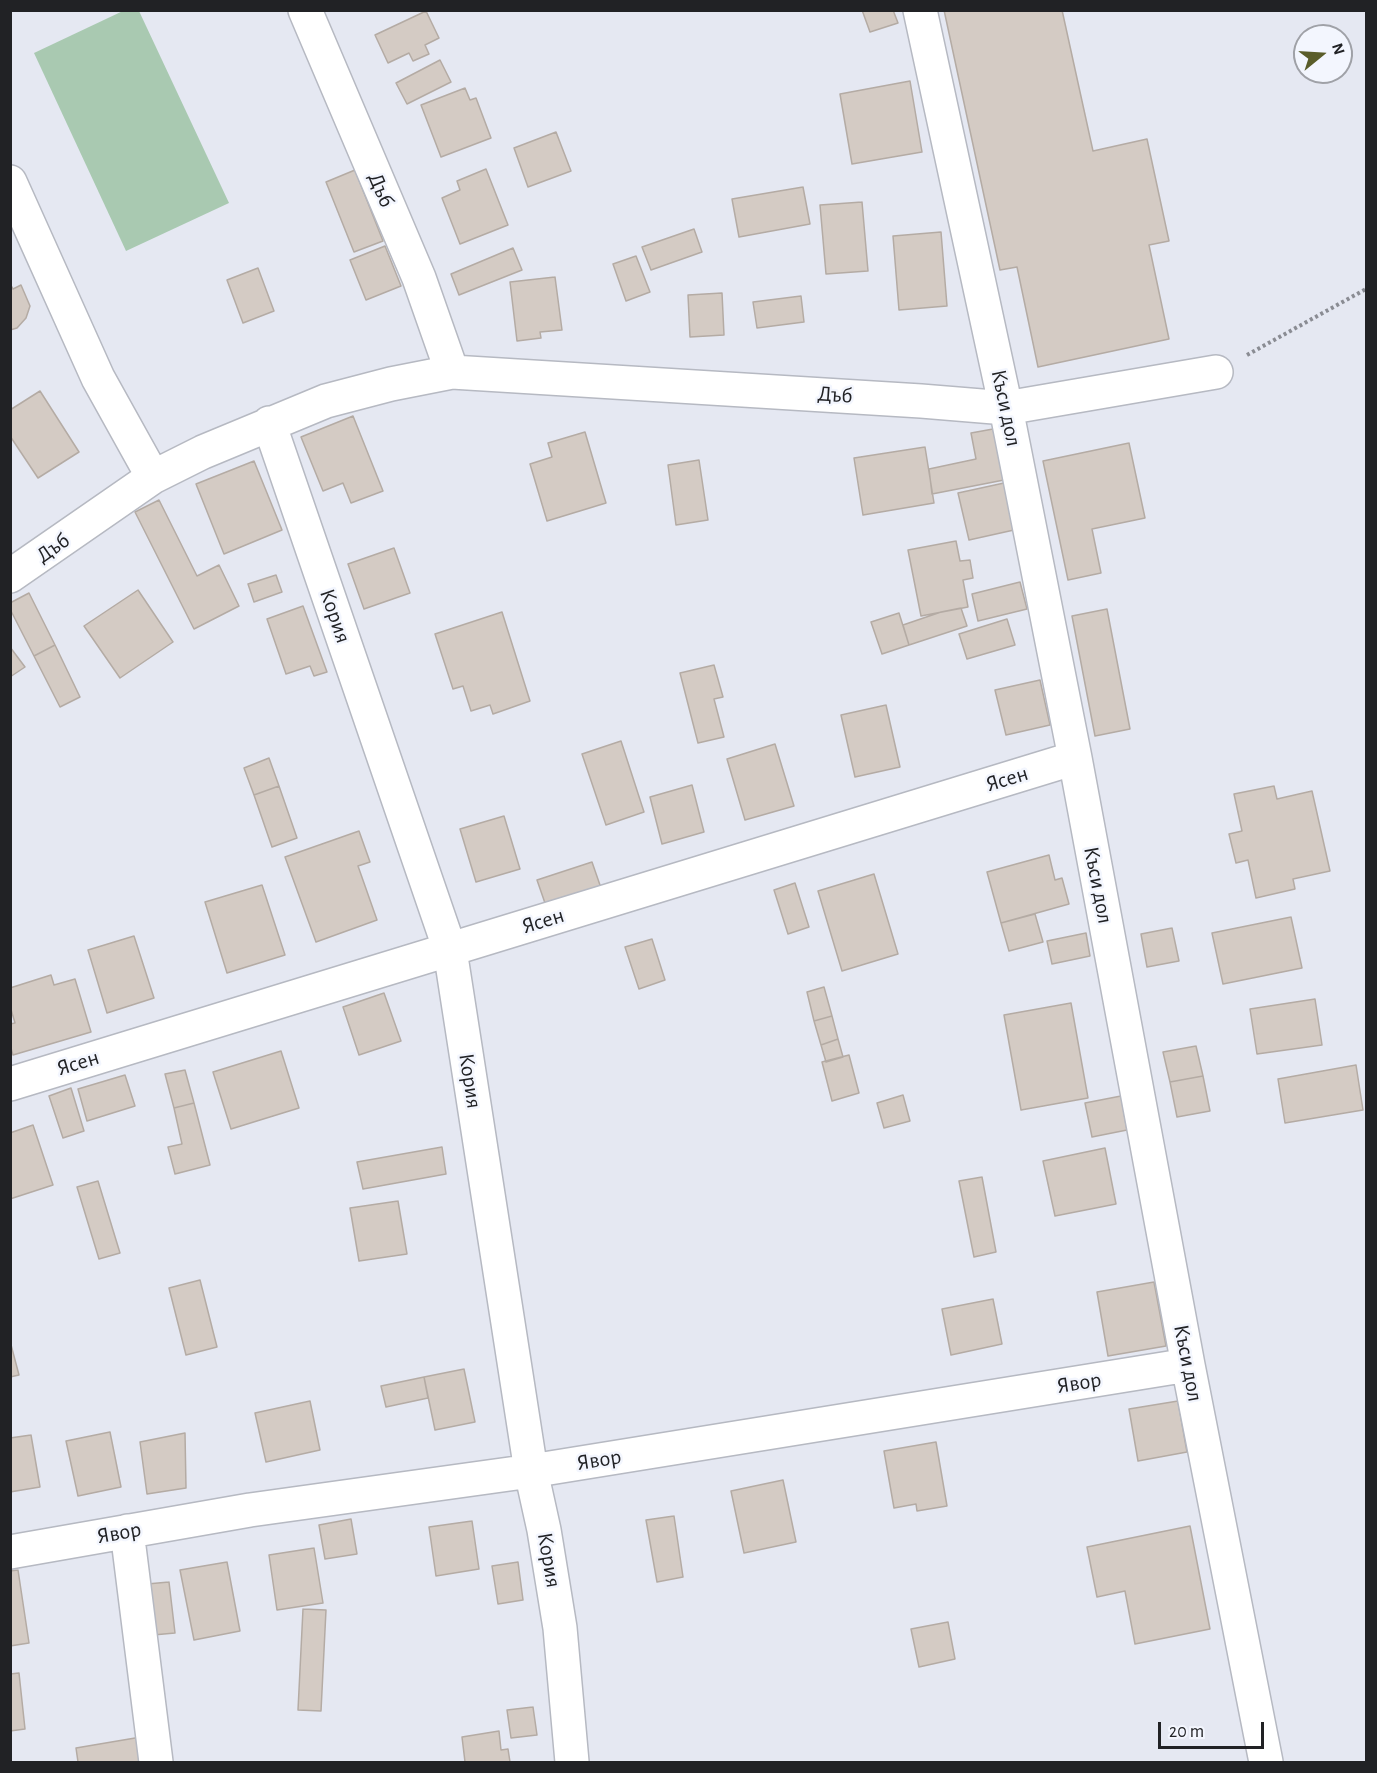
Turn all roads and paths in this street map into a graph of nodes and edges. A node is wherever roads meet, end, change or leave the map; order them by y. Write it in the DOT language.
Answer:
graph roads {
  1 [pos="305,10"];
  2 [pos="920,10"];
  3 [pos="10,182"];
  4 [pos="1366,289"];
  5 [pos="452,372"];
  6 [pos="1216,372"];
  7 [pos="1006,408"];
  8 [pos="269,423"];
  9 [pos="153,477"];
  10 [pos="10,576"];
  11 [pos="1075,758"];
  12 [pos="450,950"];
  13 [pos="10,1084"];
  14 [pos="1188,1365"];
  15 [pos="531,1471"];
  16 [pos="127,1531"];
  17 [pos="10,1552"];
  18 [pos="156,1762"];
  19 [pos="572,1762"];
  20 [pos="1266,1762"];
  1 -- 5 [label="street, Дъб"];
  2 -- 7 [label="street, Къси дол"];
  3 -- 9 [label="street"];
  4 -- 6 [label="path"];
  5 -- 7 [label="street, Дъб"];
  5 -- 8 [label="street, Дъб"];
  6 -- 7 [label="street, Дъб"];
  7 -- 11 [label="street, Къси дол"];
  8 -- 9 [label="street, Дъб"];
  8 -- 12 [label="street, Кория"];
  9 -- 10 [label="street, Дъб"];
  11 -- 12 [label="street, Ясен"];
  11 -- 14 [label="street, Къси дол"];
  12 -- 13 [label="street, Ясен"];
  12 -- 15 [label="street, Кория"];
  14 -- 15 [label="street, Явор"];
  14 -- 20 [label="street, Къси дол"];
  15 -- 16 [label="street, Явор"];
  15 -- 19 [label="street, Кория"];
  16 -- 17 [label="street, Явор"];
  16 -- 18 [label="street"];
}
